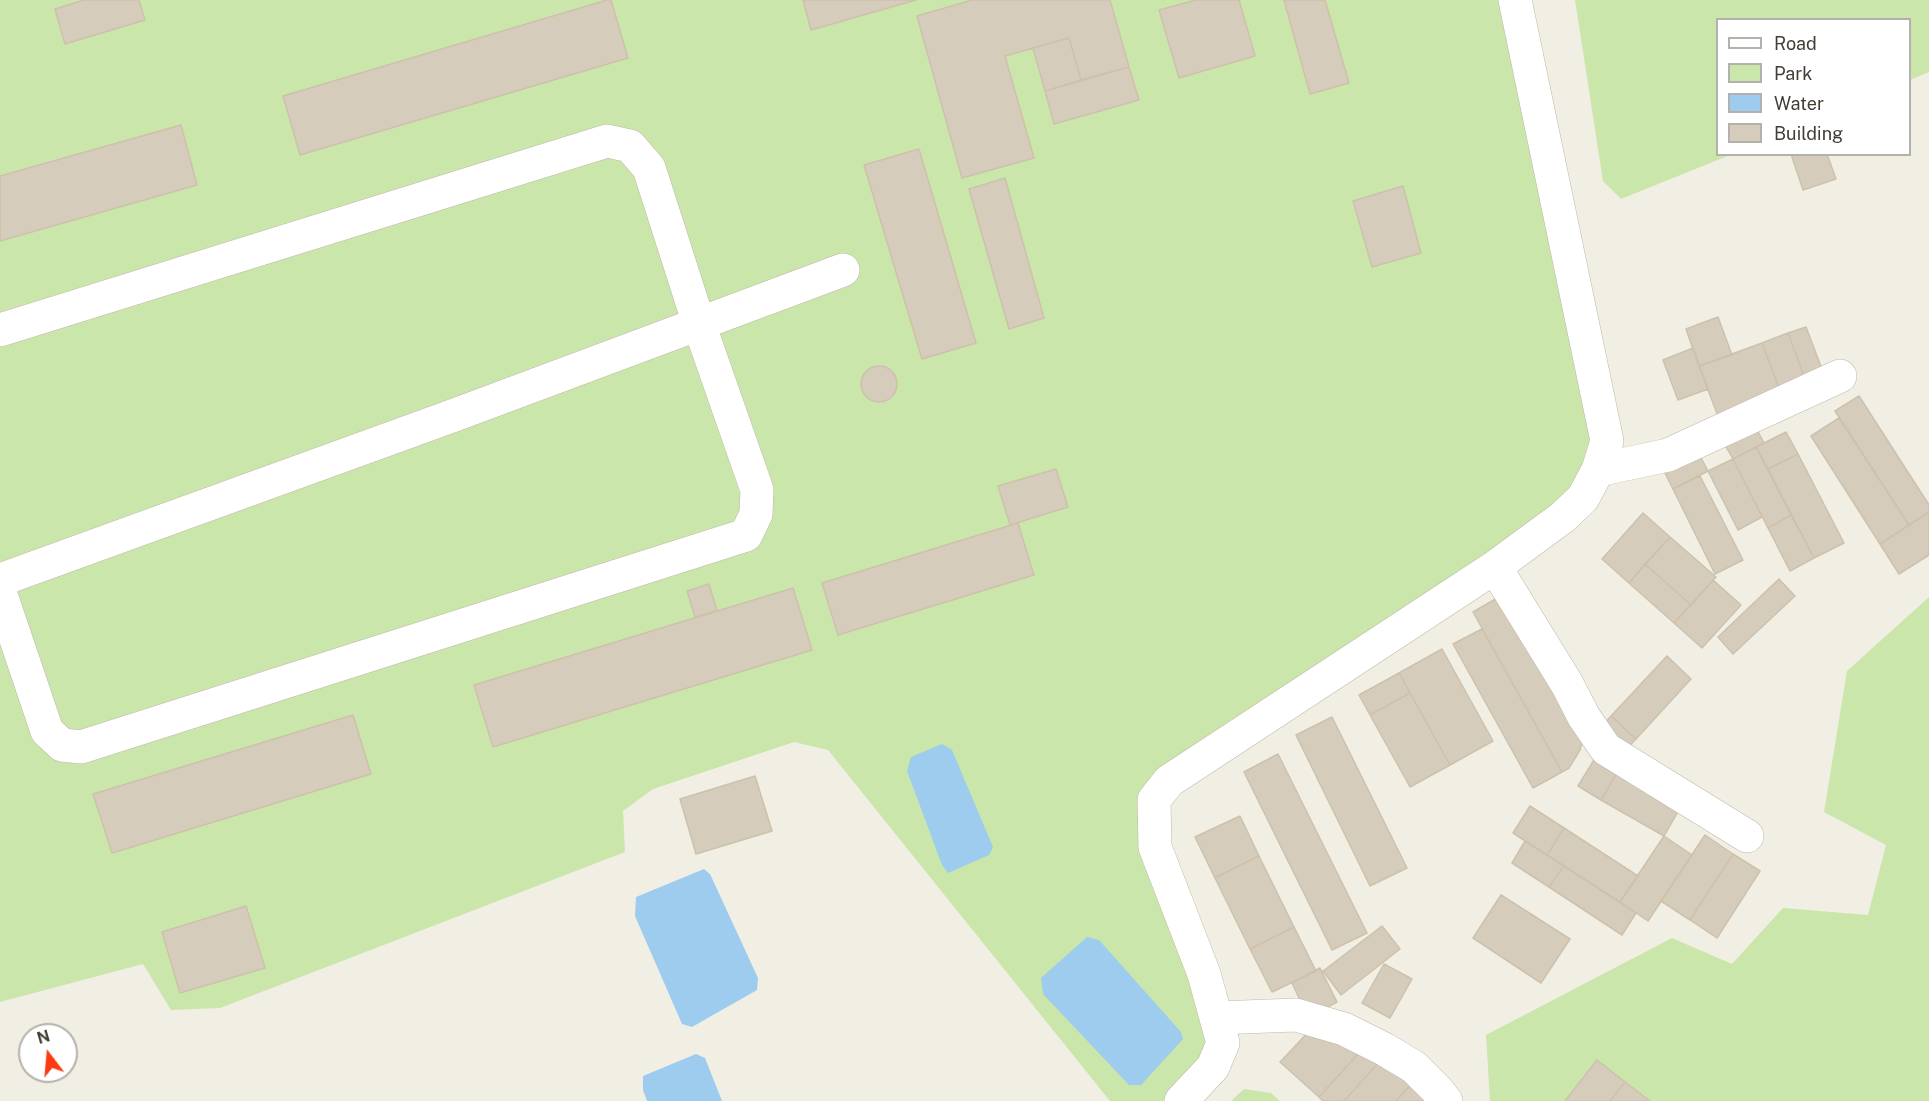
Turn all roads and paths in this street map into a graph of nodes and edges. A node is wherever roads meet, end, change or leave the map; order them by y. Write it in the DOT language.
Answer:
graph roads {
  1 [pos="1515,0"];
  2 [pos="843,270"];
  3 [pos="699,324"];
  4 [pos="0,330"];
  5 [pos="1839,376"];
  6 [pos="1598,470"];
  7 [pos="1495,567"];
  8 [pos="0,580"];
  9 [pos="0,592"];
  10 [pos="1747,836"];
  11 [pos="1216,1018"];
  12 [pos="1181,1101"];
  13 [pos="1446,1101"];
  1 -- 6 [label="street"];
  2 -- 3 [label="street"];
  3 -- 4 [label="street"];
  3 -- 8 [label="street"];
  3 -- 9 [label="street"];
  5 -- 6 [label="street"];
  6 -- 7 [label="street"];
  7 -- 10 [label="street"];
  7 -- 11 [label="street"];
  11 -- 12 [label="street"];
  11 -- 13 [label="street"];
}
